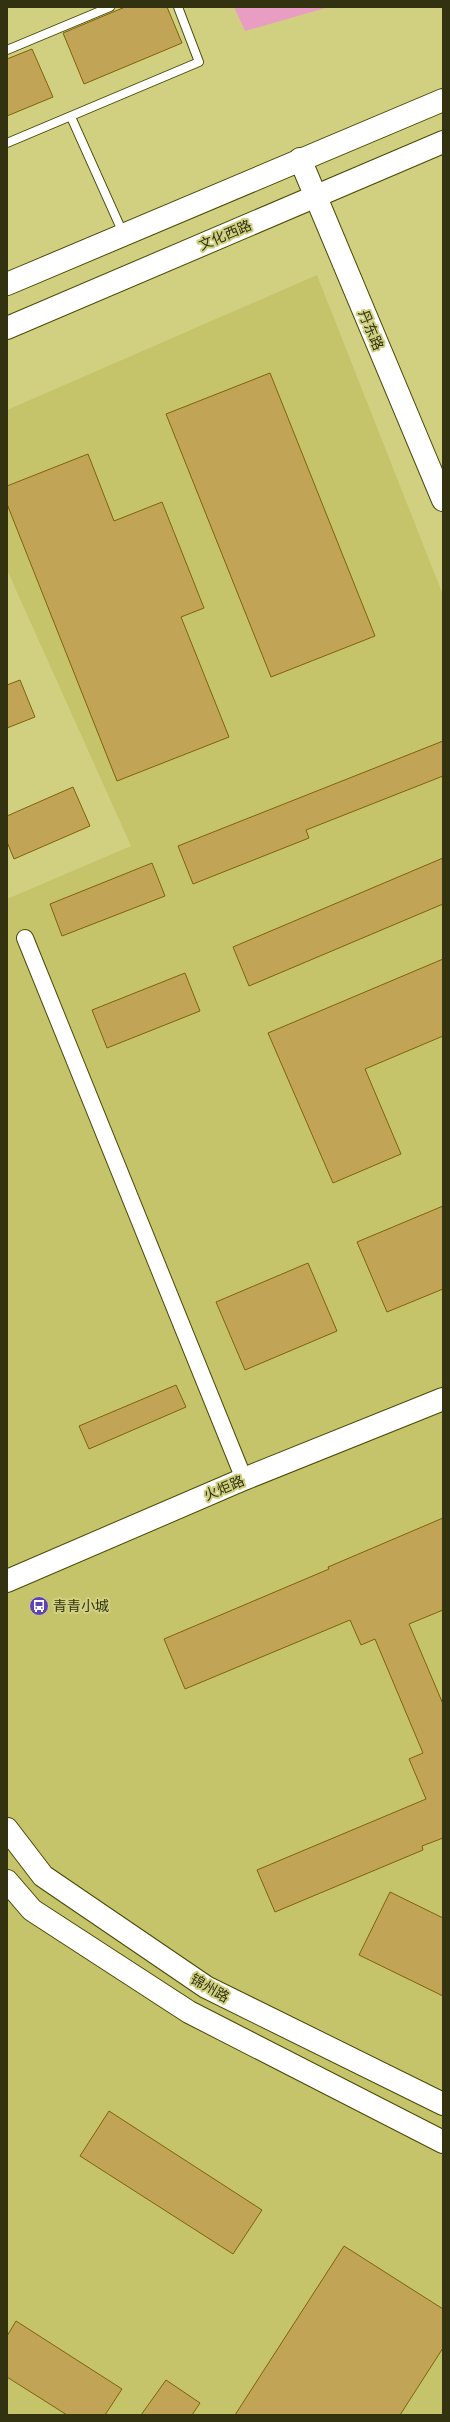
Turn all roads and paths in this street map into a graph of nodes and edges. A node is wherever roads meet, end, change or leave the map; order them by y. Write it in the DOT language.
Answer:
graph roads {
  1 [pos="110,7"];
  2 [pos="178,7"];
  3 [pos="7,50"];
  4 [pos="443,100"];
  5 [pos="71,117"];
  6 [pos="443,142"];
  7 [pos="7,143"];
  8 [pos="300,159"];
  9 [pos="315,197"];
  10 [pos="123,234"];
  11 [pos="7,284"];
  12 [pos="7,328"];
  13 [pos="443,500"];
  14 [pos="25,938"];
  15 [pos="443,1399"];
  16 [pos="244,1479"];
  17 [pos="7,1581"];
  18 [pos="7,1829"];
  19 [pos="7,1881"];
  20 [pos="443,2104"];
  21 [pos="443,2142"];
  1 -- 3 [label="lane"];
  2 -- 5 [label="lane"];
  4 -- 8 [label="main road"];
  5 -- 7 [label="lane"];
  5 -- 10 [label="lane"];
  6 -- 9 [label="main road, 文化西路"];
  8 -- 9 [label="main road, 丹东路"];
  8 -- 10 [label="main road"];
  9 -- 12 [label="main road, 文化西路"];
  9 -- 13 [label="main road, 丹东路"];
  10 -- 11 [label="main road"];
  14 -- 16 [label="street"];
  15 -- 16 [label="main road, 火炬路"];
  16 -- 17 [label="main road, 火炬路"];
  18 -- 20 [label="main road, 锦州路"];
  19 -- 21 [label="main road"];
}
